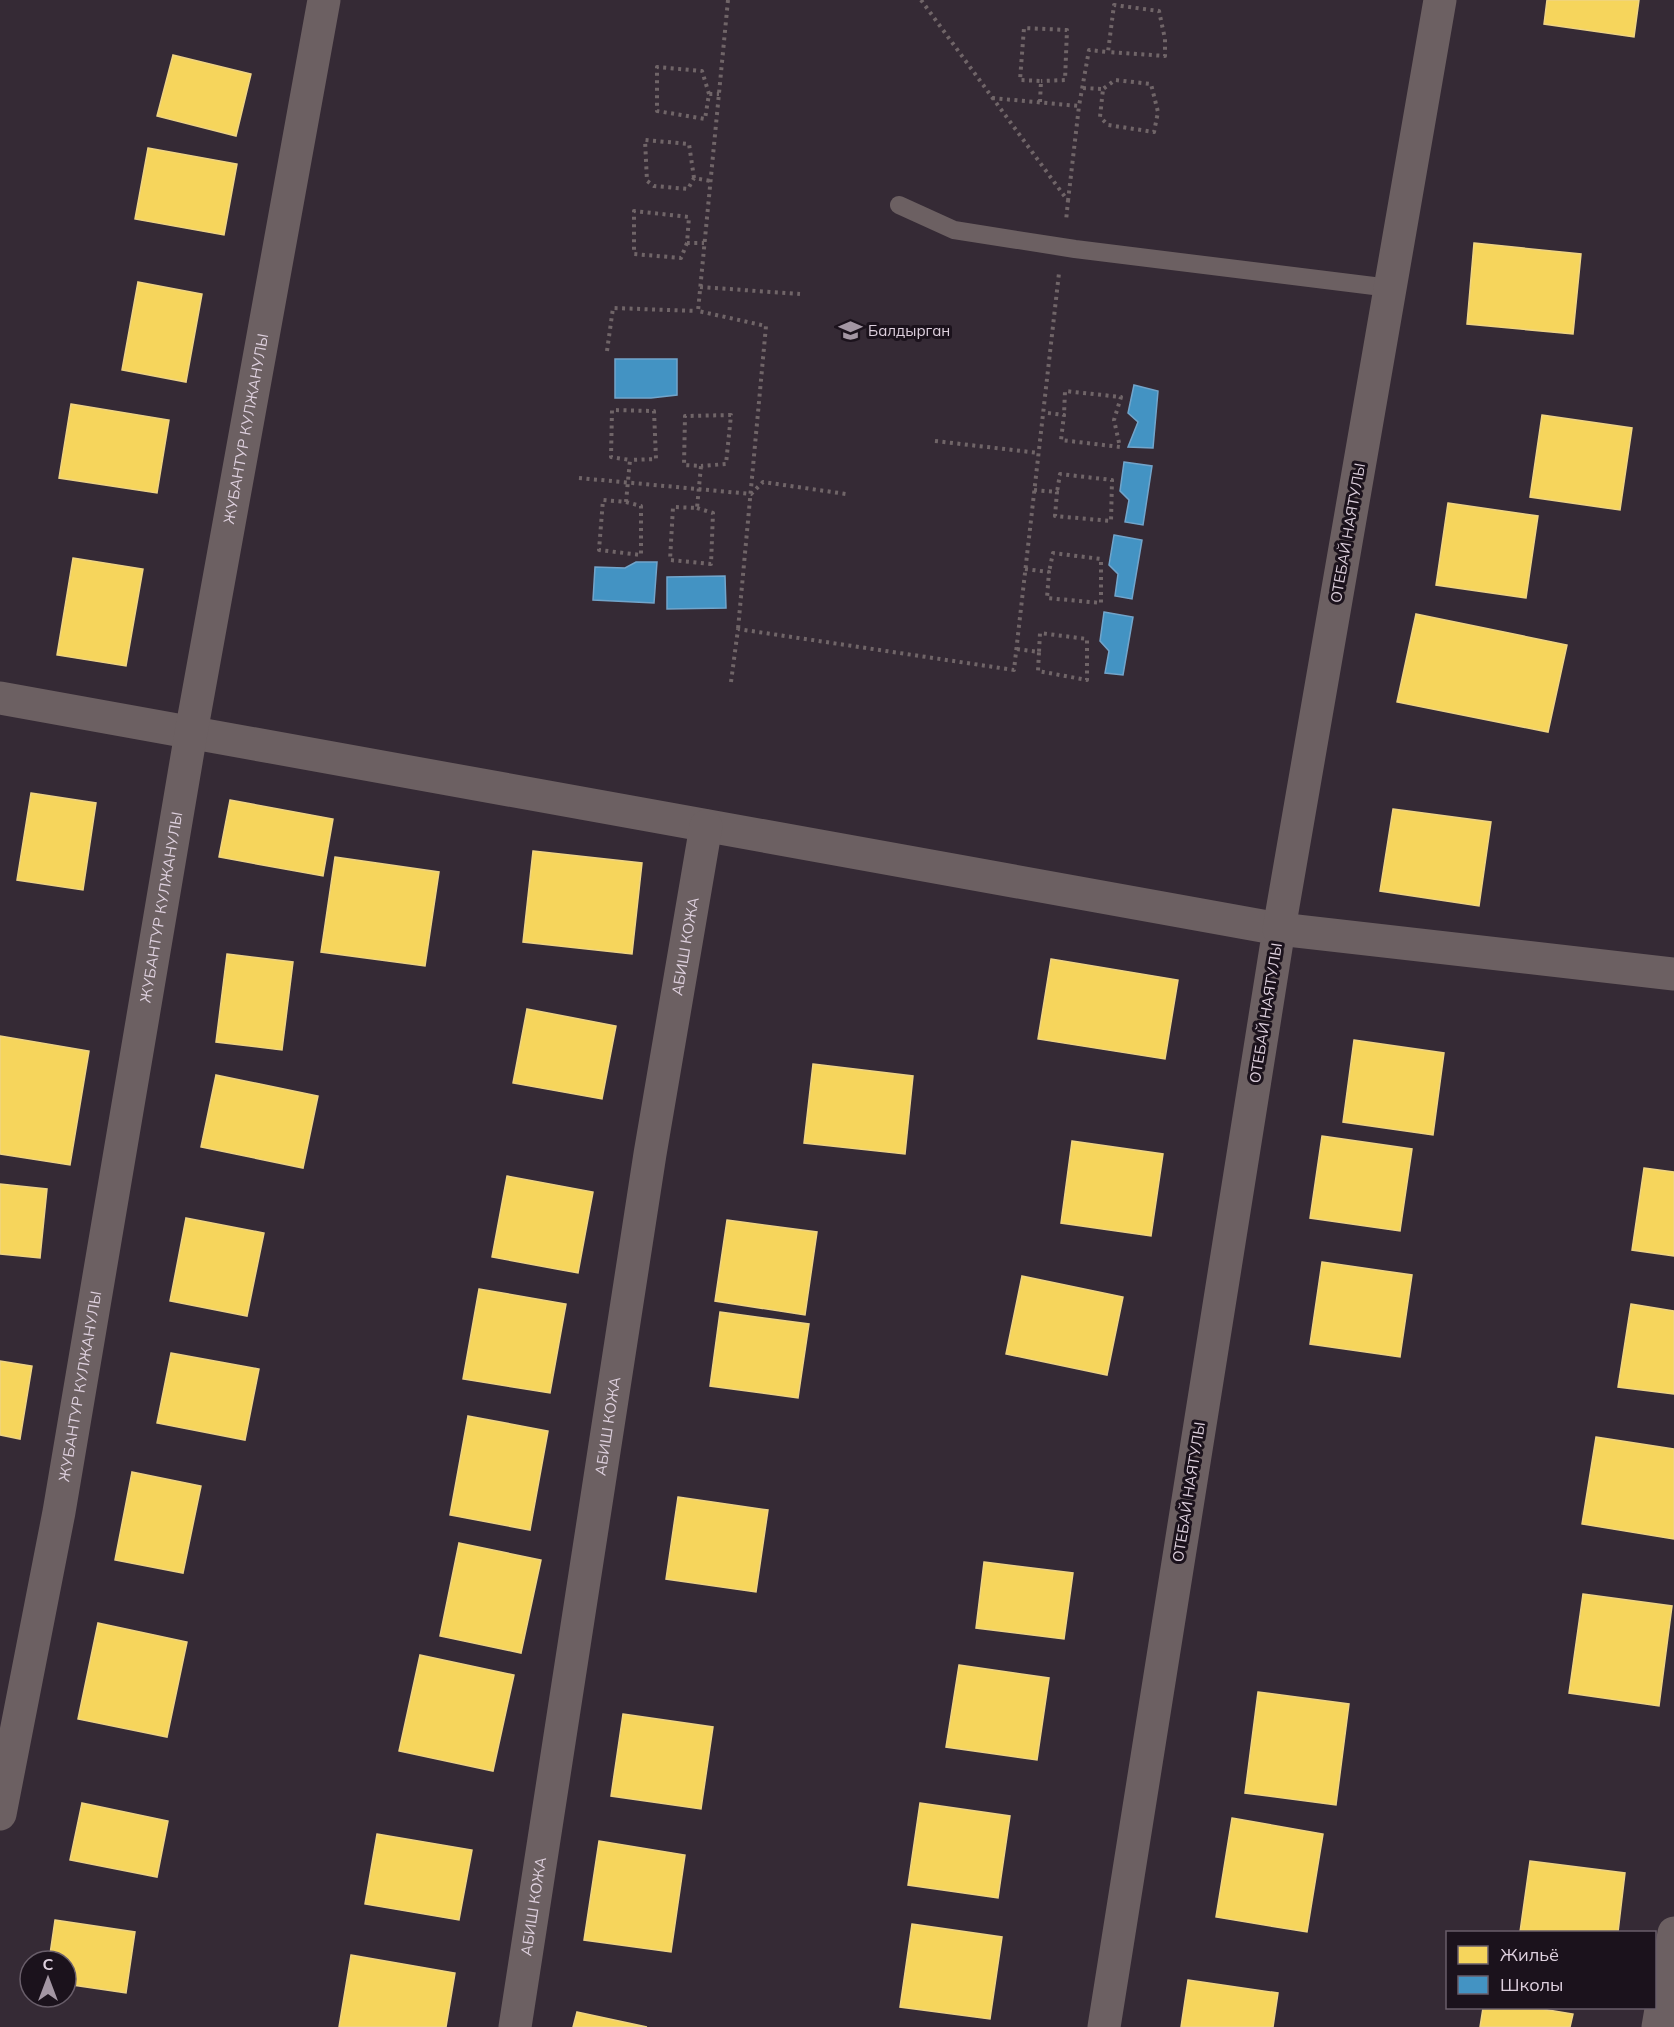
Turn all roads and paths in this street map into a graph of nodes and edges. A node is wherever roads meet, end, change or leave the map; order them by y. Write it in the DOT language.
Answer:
graph roads {
  1 [pos="324,0"];
  2 [pos="728,0"];
  3 [pos="921,0"];
  4 [pos="1440,0"];
  5 [pos="1108,51"];
  6 [pos="1041,81"];
  7 [pos="1083,88"];
  8 [pos="1103,89"];
  9 [pos="709,94"];
  10 [pos="719,94"];
  11 [pos="991,98"];
  12 [pos="1040,102"];
  13 [pos="1079,106"];
  14 [pos="694,178"];
  15 [pos="711,181"];
  16 [pos="1068,201"];
  17 [pos="899,205"];
  18 [pos="687,243"];
  19 [pos="705,243"];
  20 [pos="1062,246"];
  21 [pos="700,287"];
  22 [pos="1390,288"];
  23 [pos="800,294"];
  24 [pos="698,311"];
  25 [pos="607,351"];
  26 [pos="1048,413"];
  27 [pos="1064,414"];
  28 [pos="935,441"];
  29 [pos="1039,453"];
  30 [pos="630,460"];
  31 [pos="700,466"];
  32 [pos="579,478"];
  33 [pos="628,482"];
  34 [pos="698,489"];
  35 [pos="1034,490"];
  36 [pos="1057,492"];
  37 [pos="751,494"];
  38 [pos="846,494"];
  39 [pos="626,502"];
  40 [pos="697,508"];
  41 [pos="1025,570"];
  42 [pos="1049,572"];
  43 [pos="738,629"];
  44 [pos="1017,649"];
  45 [pos="1039,652"];
  46 [pos="731,682"];
  47 [pos="0,698"];
  48 [pos="191,733"];
  49 [pos="706,826"];
  50 [pos="1280,929"];
  51 [pos="1674,974"];
  52 [pos="0,1814"];
  53 [pos="1674,1933"];
  54 [pos="515,2027"];
  55 [pos="1104,2027"];
  56 [pos="1658,2027"];
  1 -- 48 [label="street, ЖУБАНТУР КУЛЖАНУЛЫ"];
  2 -- 10 [label="path"];
  3 -- 11 [label="path"];
  4 -- 22 [label="street, ОТЕБАЙ НАЯТУЛЫ"];
  5 -- 5 [label="path"];
  5 -- 7 [label="path"];
  6 -- 6 [label="path"];
  6 -- 12 [label="path"];
  7 -- 8 [label="path"];
  7 -- 13 [label="path"];
  8 -- 8 [label="path"];
  9 -- 9 [label="path"];
  9 -- 10 [label="path"];
  10 -- 15 [label="path"];
  11 -- 12 [label="path"];
  11 -- 16 [label="path"];
  12 -- 13 [label="path"];
  13 -- 16 [label="path"];
  14 -- 14 [label="path"];
  14 -- 15 [label="path"];
  15 -- 19 [label="path"];
  16 -- 20 [label="path"];
  17 -- 20 [label="lane"];
  18 -- 18 [label="path"];
  18 -- 19 [label="path"];
  19 -- 21 [label="path"];
  20 -- 22 [label="lane"];
  20 -- 29 [label="path"];
  21 -- 23 [label="path"];
  21 -- 24 [label="path"];
  22 -- 50 [label="street, ОТЕБАЙ НАЯТУЛЫ"];
  24 -- 25 [label="path"];
  24 -- 37 [label="path"];
  26 -- 27 [label="path"];
  27 -- 27 [label="path"];
  28 -- 29 [label="path"];
  29 -- 35 [label="path"];
  30 -- 30 [label="path"];
  30 -- 33 [label="path"];
  31 -- 31 [label="path"];
  31 -- 34 [label="path"];
  32 -- 33 [label="path"];
  33 -- 34 [label="path"];
  33 -- 39 [label="path"];
  34 -- 37 [label="path"];
  34 -- 40 [label="path"];
  35 -- 36 [label="path"];
  35 -- 41 [label="path"];
  36 -- 36 [label="path"];
  37 -- 38 [label="path"];
  37 -- 43 [label="path"];
  39 -- 39 [label="path"];
  40 -- 40 [label="path"];
  41 -- 42 [label="path"];
  41 -- 44 [label="path"];
  42 -- 42 [label="path"];
  43 -- 44 [label="path"];
  43 -- 46 [label="path"];
  44 -- 45 [label="path"];
  45 -- 45 [label="path"];
  47 -- 48 [label="street"];
  48 -- 49 [label="street"];
  48 -- 52 [label="street, ЖУБАНТУР КУЛЖАНУЛЫ"];
  49 -- 50 [label="street"];
  49 -- 54 [label="street, АБИШ КОЖА"];
  50 -- 51 [label="street"];
  50 -- 55 [label="street, ОТЕБАЙ НАЯТУЛЫ"];
  53 -- 56 [label="street"];
}
